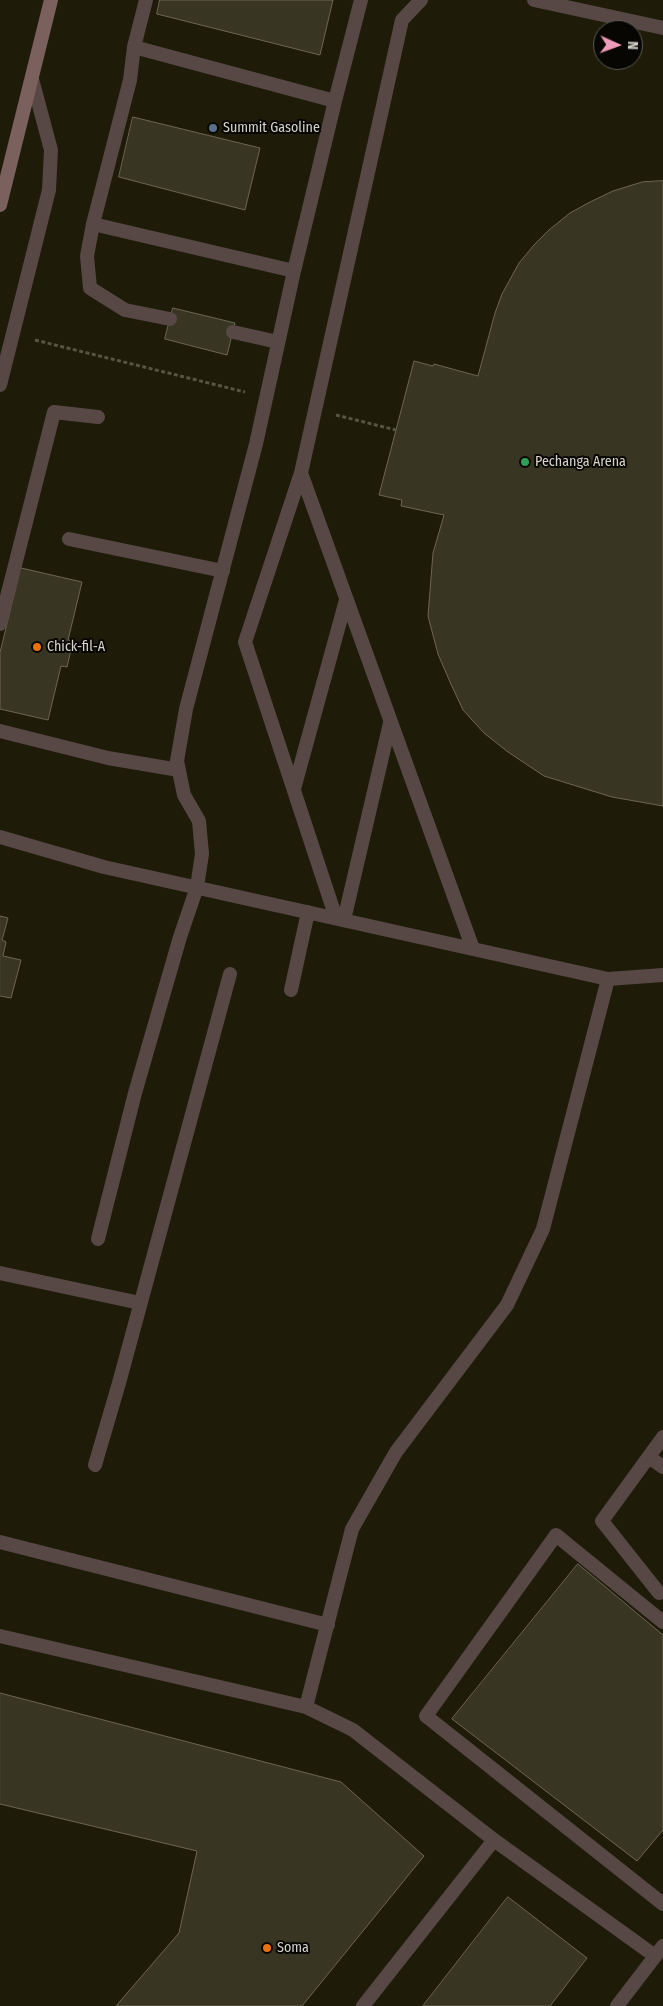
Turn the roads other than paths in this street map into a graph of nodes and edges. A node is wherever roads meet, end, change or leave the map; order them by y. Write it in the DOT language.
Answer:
graph roads {
  1 [pos="51,0"];
  2 [pos="146,0"];
  3 [pos="361,0"];
  4 [pos="421,0"];
  5 [pos="534,0"];
  6 [pos="663,28"];
  7 [pos="134,47"];
  8 [pos="32,79"];
  9 [pos="335,101"];
  10 [pos="0,205"];
  11 [pos="93,224"];
  12 [pos="294,271"];
  13 [pos="170,319"];
  14 [pos="233,332"];
  15 [pos="278,342"];
  16 [pos="0,385"];
  17 [pos="98,417"];
  18 [pos="301,473"];
  19 [pos="69,539"];
  20 [pos="223,571"];
  21 [pos="346,600"];
  22 [pos="0,624"];
  23 [pos="390,723"];
  24 [pos="0,731"];
  25 [pos="179,770"];
  26 [pos="294,790"];
  27 [pos="0,837"];
  28 [pos="197,887"];
  29 [pos="308,912"];
  30 [pos="340,919"];
  31 [pos="473,949"];
  32 [pos="230,974"];
  33 [pos="663,976"];
  34 [pos="608,979"];
  35 [pos="291,990"];
  36 [pos="98,1239"];
  37 [pos="0,1274"];
  38 [pos="140,1303"];
  39 [pos="663,1437"];
  40 [pos="649,1457"];
  41 [pos="95,1465"];
  42 [pos="663,1467"];
  43 [pos="0,1542"];
  44 [pos="659,1593"];
  45 [pos="663,1622"];
  46 [pos="328,1626"];
  47 [pos="0,1636"];
  48 [pos="306,1707"];
  49 [pos="494,1840"];
  50 [pos="663,1904"];
  51 [pos="659,1951"];
  52 [pos="362,2006"];
  53 [pos="617,2006"];
  1 -- 8 [label="main road"];
  2 -- 7 [label="street"];
  3 -- 9 [label="street"];
  4 -- 18 [label="street"];
  5 -- 6 [label="street"];
  7 -- 9 [label="street"];
  7 -- 11 [label="street"];
  8 -- 10 [label="main road"];
  8 -- 16 [label="street"];
  9 -- 12 [label="street"];
  11 -- 12 [label="street"];
  11 -- 13 [label="street"];
  12 -- 15 [label="street"];
  14 -- 15 [label="street"];
  15 -- 20 [label="street"];
  17 -- 22 [label="street"];
  18 -- 21 [label="street"];
  18 -- 26 [label="street"];
  19 -- 20 [label="street"];
  20 -- 25 [label="street"];
  21 -- 23 [label="street"];
  21 -- 26 [label="street"];
  23 -- 30 [label="street"];
  23 -- 31 [label="street"];
  24 -- 25 [label="street"];
  25 -- 28 [label="street"];
  26 -- 30 [label="street"];
  27 -- 28 [label="street"];
  28 -- 29 [label="street"];
  28 -- 36 [label="street"];
  29 -- 30 [label="street"];
  29 -- 35 [label="street"];
  30 -- 31 [label="street"];
  31 -- 34 [label="street"];
  32 -- 38 [label="street"];
  33 -- 34 [label="street"];
  34 -- 46 [label="street"];
  37 -- 38 [label="street"];
  38 -- 41 [label="street"];
  39 -- 40 [label="street"];
  40 -- 42 [label="street"];
  40 -- 44 [label="street"];
  43 -- 46 [label="street"];
  45 -- 50 [label="street"];
  46 -- 48 [label="street"];
  47 -- 48 [label="street"];
  48 -- 49 [label="street"];
  49 -- 51 [label="street"];
  49 -- 52 [label="street"];
  51 -- 53 [label="street"];
}
